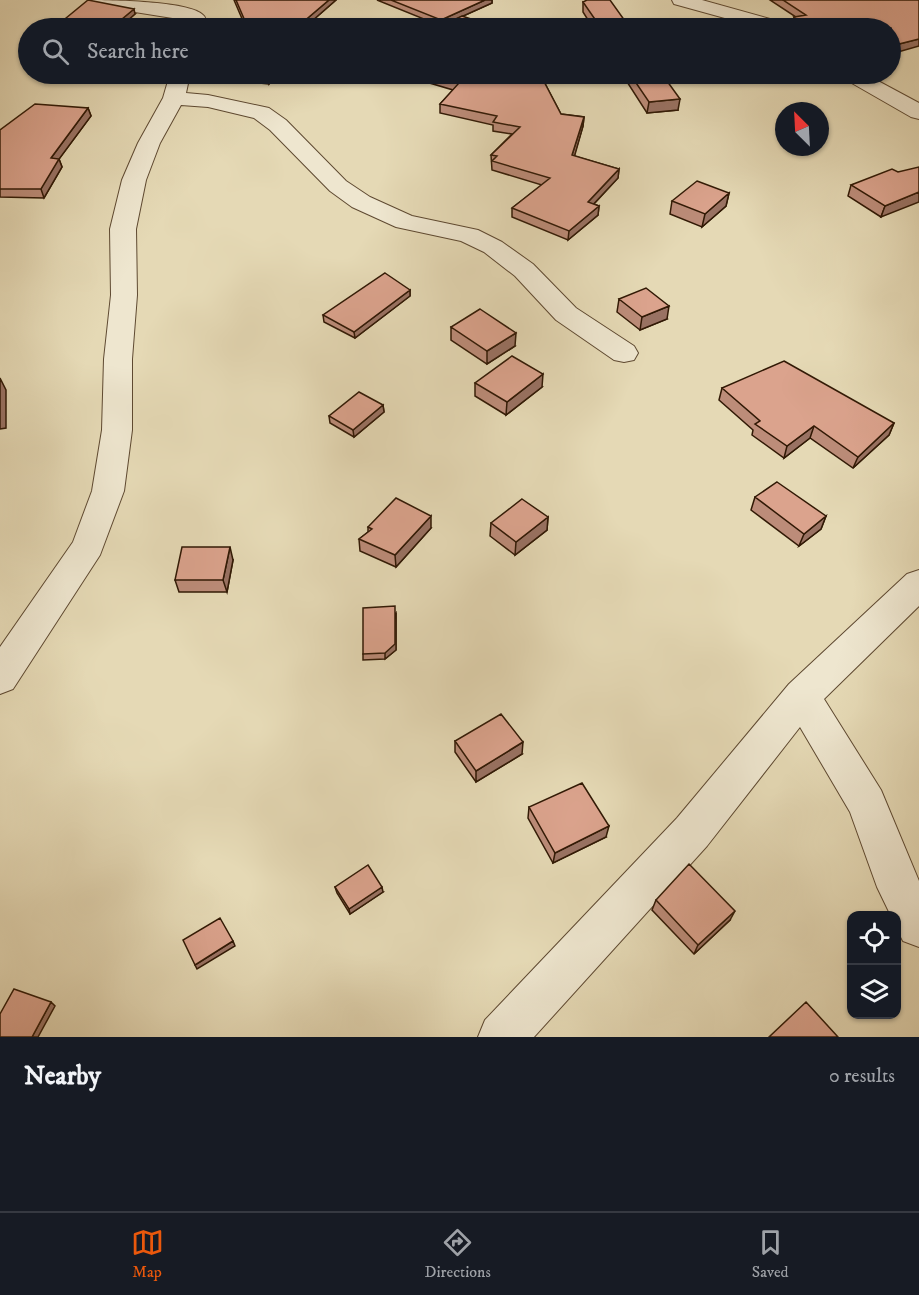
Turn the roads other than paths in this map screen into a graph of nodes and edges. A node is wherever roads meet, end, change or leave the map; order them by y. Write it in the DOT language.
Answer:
graph roads {
  1 [pos="97,0"];
  2 [pos="681,0"];
  3 [pos="196,18"];
  4 [pos="745,18"];
  5 [pos="868,84"];
  6 [pos="177,86"];
  7 [pos="919,112"];
  8 [pos="624,353"];
  9 [pos="919,584"];
  10 [pos="0,678"];
  11 [pos="802,696"];
  12 [pos="919,925"];
  13 [pos="502,1037"];
  1 -- 3 [label="street"];
  2 -- 4 [label="street"];
  5 -- 7 [label="street"];
  6 -- 8 [label="street"];
  6 -- 10 [label="street"];
  9 -- 11 [label="street"];
  11 -- 12 [label="street"];
  11 -- 13 [label="street"];
}
